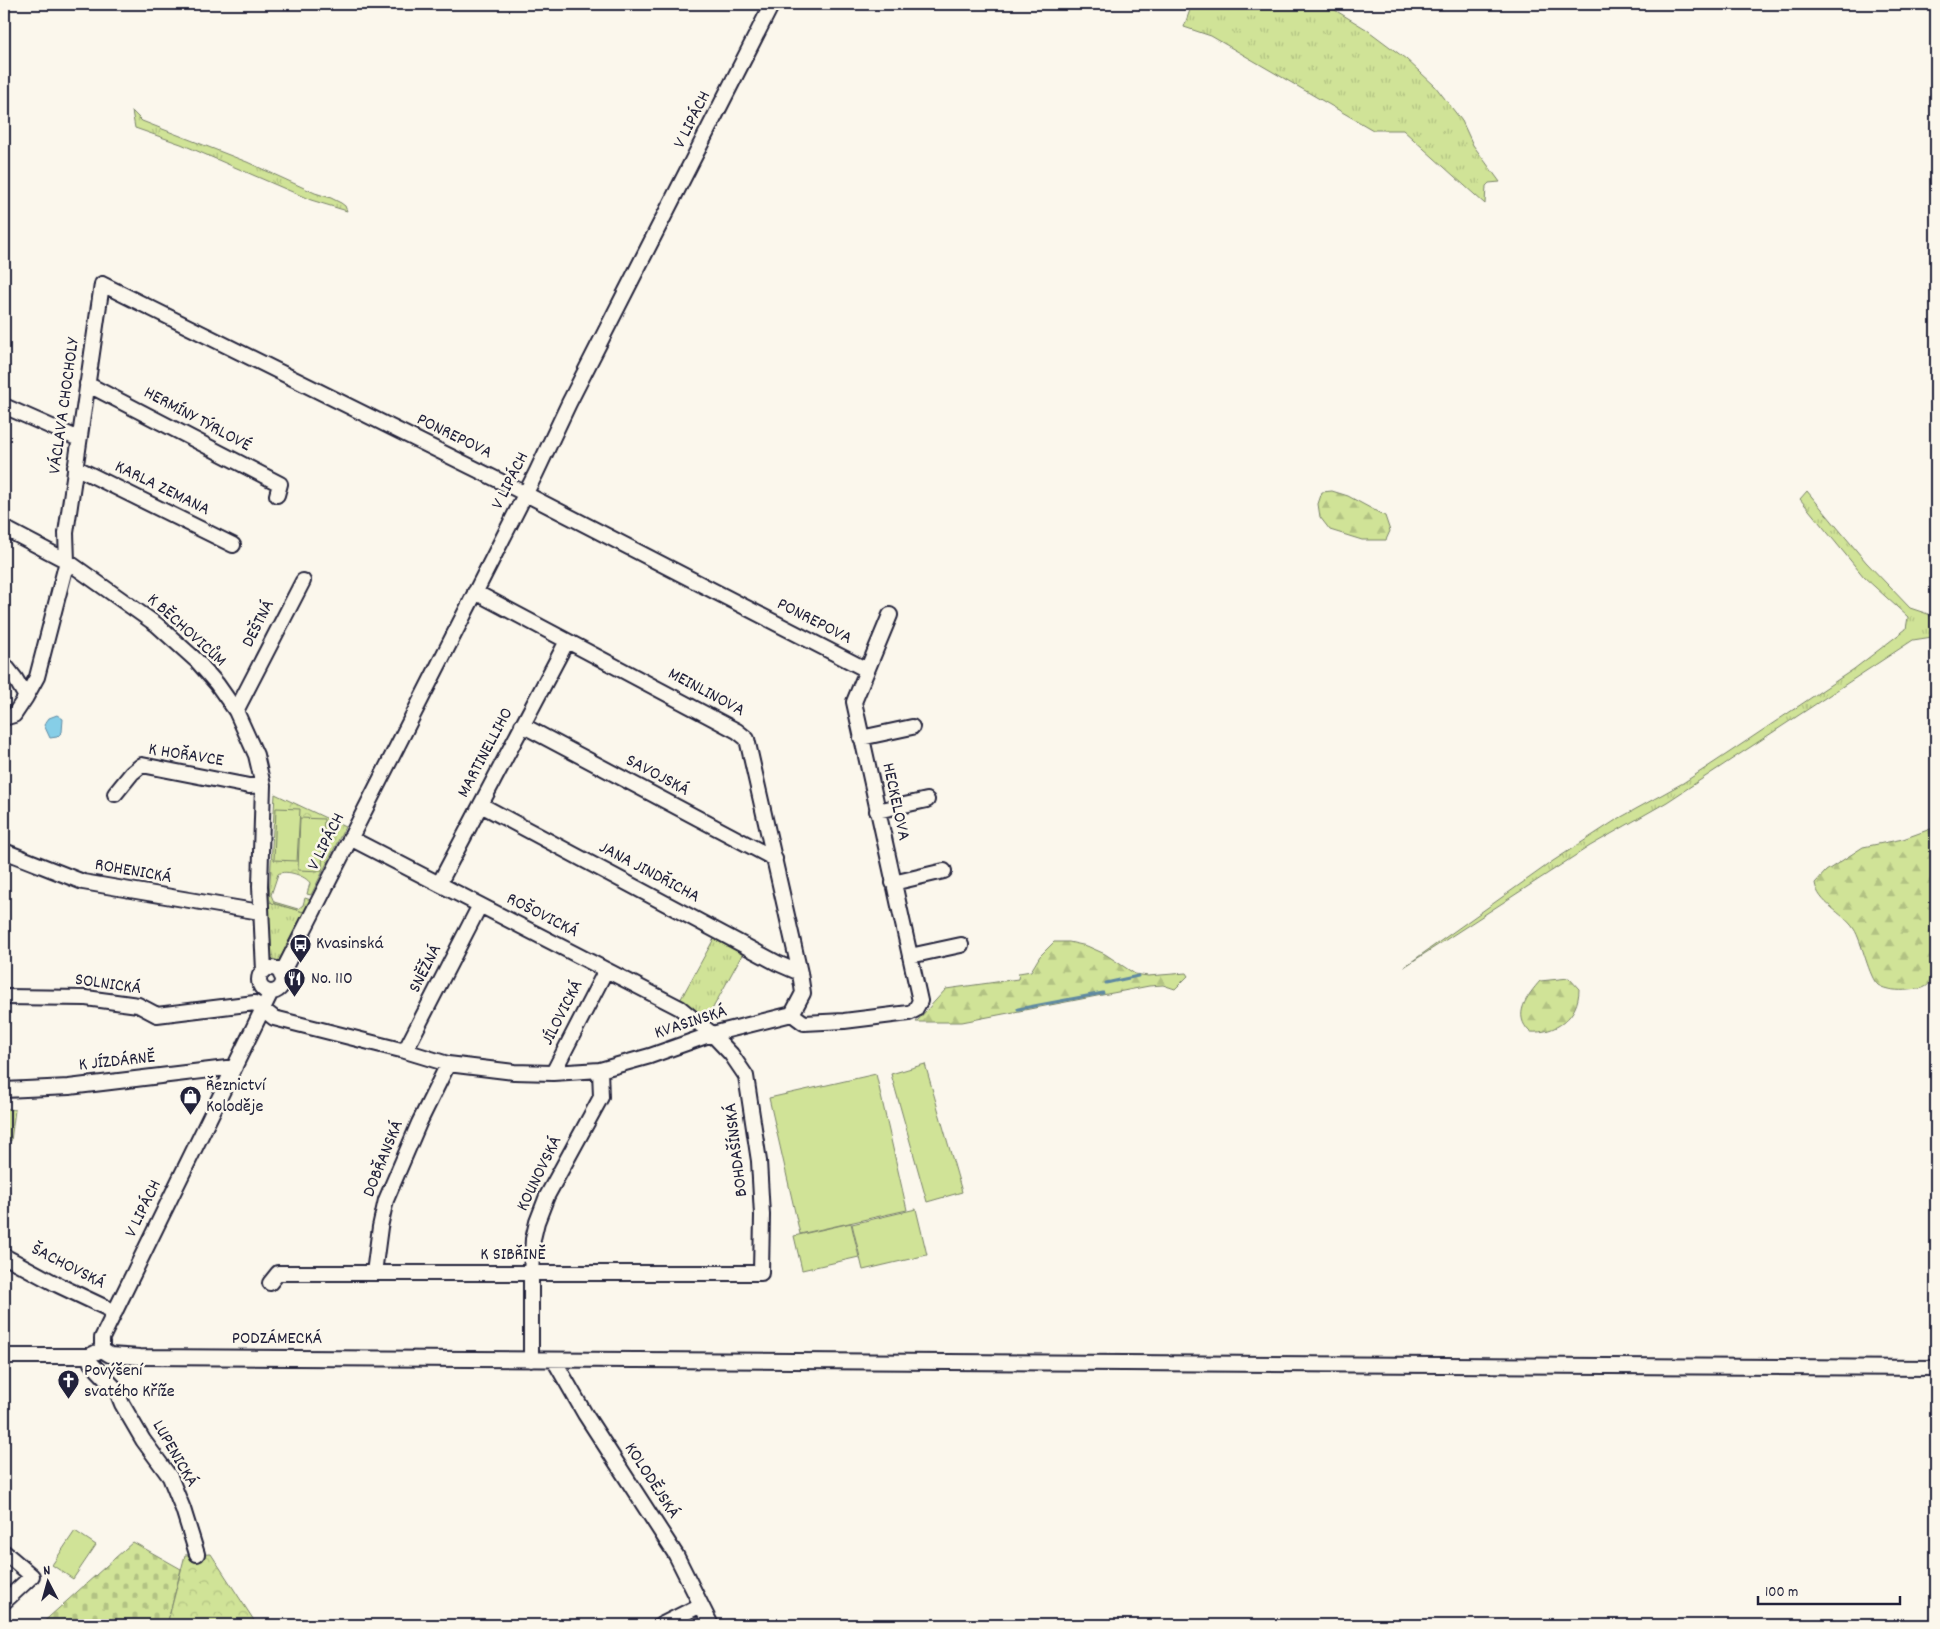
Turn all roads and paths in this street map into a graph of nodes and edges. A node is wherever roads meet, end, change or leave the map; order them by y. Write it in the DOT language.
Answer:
graph roads {
  1 [pos="772,4"];
  2 [pos="102,284"];
  3 [pos="88,384"];
  4 [pos="4,406"];
  5 [pos="79,439"];
  6 [pos="75,467"];
  7 [pos="277,494"];
  8 [pos="525,494"];
  9 [pos="4,528"];
  10 [pos="233,545"];
  11 [pos="67,561"];
  12 [pos="303,581"];
  13 [pos="475,592"];
  14 [pos="890,615"];
  15 [pos="567,641"];
  16 [pos="4,664"];
  17 [pos="867,670"];
  18 [pos="26,697"];
  19 [pos="236,712"];
  20 [pos="4,718"];
  21 [pos="522,726"];
  22 [pos="912,727"];
  23 [pos="861,738"];
  24 [pos="263,785"];
  25 [pos="115,794"];
  26 [pos="927,800"];
  27 [pos="481,805"];
  28 [pos="877,811"];
  29 [pos="350,838"];
  30 [pos="4,851"];
  31 [pos="775,859"];
  32 [pos="944,871"];
  33 [pos="893,883"];
  34 [pos="439,884"];
  35 [pos="480,905"];
  36 [pos="260,912"];
  37 [pos="961,945"];
  38 [pos="910,956"];
  39 [pos="606,970"];
  40 [pos="264,972"];
  41 [pos="800,973"];
  42 [pos="281,975"];
  43 [pos="268,991"];
  44 [pos="4,997"];
  45 [pos="264,1007"];
  46 [pos="792,1014"];
  47 [pos="712,1034"];
  48 [pos="405,1051"];
  49 [pos="448,1064"];
  50 [pos="234,1067"];
  51 [pos="600,1070"];
  52 [pos="553,1073"];
  53 [pos="4,1090"];
  54 [pos="4,1256"];
  55 [pos="374,1273"];
  56 [pos="531,1273"];
  57 [pos="761,1273"];
  58 [pos="270,1283"];
  59 [pos="115,1312"];
  60 [pos="102,1350"];
  61 [pos="4,1356"];
  62 [pos="89,1356"];
  63 [pos="531,1360"];
  64 [pos="554,1360"];
  65 [pos="1936,1368"];
  66 [pos="4,1552"];
  67 [pos="197,1554"];
  68 [pos="4,1602"];
  69 [pos="701,1605"];
  70 [pos="661,1625"];
  71 [pos="711,1625"];
  1 -- 8 [label="street, V LIPÁCH"];
  2 -- 3 [label="street, VÁCLAVA CHOCHOLY"];
  2 -- 8 [label="street, PONREPOVA"];
  3 -- 5 [label="street, VÁCLAVA CHOCHOLY"];
  3 -- 7 [label="street, HERMÍNY TÝRLOVÉ"];
  4 -- 5 [label="street"];
  5 -- 6 [label="street, VÁCLAVA CHOCHOLY"];
  6 -- 10 [label="street, KARLA ZEMANA"];
  6 -- 11 [label="street, VÁCLAVA CHOCHOLY"];
  8 -- 13 [label="street, V LIPÁCH"];
  8 -- 17 [label="street, PONREPOVA"];
  9 -- 11 [label="street, K BĚCHOVICŮM"];
  11 -- 18 [label="street, VÁCLAVA CHOCHOLY"];
  11 -- 19 [label="street, K BĚCHOVICŮM"];
  12 -- 19 [label="street, DEŠTNÁ"];
  13 -- 15 [label="street, MEINLINOVA"];
  13 -- 29 [label="street, V LIPÁCH"];
  14 -- 17 [label="street, HECKELOVA"];
  15 -- 21 [label="street, MARTINELLIHO"];
  15 -- 31 [label="street, MEINLINOVA"];
  16 -- 18 [label="street"];
  17 -- 23 [label="street, HECKELOVA"];
  18 -- 20 [label="street, VÁCLAVA CHOCHOLY"];
  19 -- 24 [label="street, K BĚCHOVICŮM"];
  21 -- 27 [label="street, MARTINELLIHO"];
  21 -- 31 [label="street, SAVOJSKÁ"];
  22 -- 23 [label="street"];
  23 -- 28 [label="street, HECKELOVA"];
  24 -- 25 [label="street, K HOŘAVCE"];
  24 -- 36 [label="street, K BĚCHOVICŮM"];
  26 -- 28 [label="street"];
  27 -- 34 [label="street, MARTINELLIHO"];
  27 -- 41 [label="street, JANA JINDŘICHA"];
  28 -- 33 [label="street, HECKELOVA"];
  29 -- 34 [label="street, ROŠOVICKÁ"];
  29 -- 42 [label="street, V LIPÁCH"];
  30 -- 36 [label="street, ROHENICKÁ"];
  31 -- 41 [label="street, MEINLINOVA"];
  32 -- 33 [label="street"];
  33 -- 38 [label="street, HECKELOVA"];
  34 -- 35 [label="street, ROŠOVICKÁ"];
  35 -- 39 [label="street, ROŠOVICKÁ"];
  35 -- 48 [label="street, SNĚŽNÁ"];
  36 -- 40 [label="street, K BĚCHOVICŮM"];
  37 -- 38 [label="street"];
  38 -- 46 [label="street, HECKELOVA"];
  39 -- 47 [label="street, ROŠOVICKÁ"];
  39 -- 52 [label="street, JÍLOVICKÁ"];
  40 -- 42 [label="street"];
  40 -- 43 [label="street"];
  41 -- 46 [label="street, MEINLINOVA"];
  42 -- 43 [label="street"];
  43 -- 45 [label="street, V LIPÁCH"];
  44 -- 45 [label="street, SOLNICKÁ"];
  45 -- 48 [label="street, KVASINSKÁ"];
  45 -- 50 [label="street, V LIPÁCH"];
  46 -- 47 [label="street, KVASINSKÁ"];
  47 -- 51 [label="street, KVASINSKÁ"];
  47 -- 57 [label="street, BOHDAŠÍNSKÁ"];
  48 -- 49 [label="street, KVASINSKÁ"];
  49 -- 52 [label="street, KVASINSKÁ"];
  49 -- 55 [label="street, DOBŘANSKÁ"];
  50 -- 53 [label="street, K JÍZDÁRNĚ"];
  50 -- 59 [label="street, V LIPÁCH"];
  51 -- 52 [label="street, KVASINSKÁ"];
  51 -- 56 [label="street, KOUNOVSKÁ"];
  54 -- 59 [label="street, ŠACHOVSKÁ"];
  55 -- 56 [label="street, K SIBŘINĚ"];
  55 -- 58 [label="street, K SIBŘINĚ"];
  56 -- 57 [label="street, K SIBŘINĚ"];
  56 -- 63 [label="street, KOUNOVSKÁ"];
  59 -- 60 [label="street, V LIPÁCH"];
  60 -- 62 [label="street"];
  60 -- 63 [label="street, PODZÁMECKÁ"];
  61 -- 62 [label="street"];
  62 -- 67 [label="street, LUPENICKÁ"];
  63 -- 64 [label="street, PODZÁMECKÁ"];
  64 -- 65 [label="street, PODZÁMECKÁ"];
  64 -- 69 [label="street, KOLODĚJSKÁ"];
  66 -- 68 [label="street"];
  69 -- 70 [label="street"];
  69 -- 71 [label="street, KOLODĚJSKÁ"];
}
